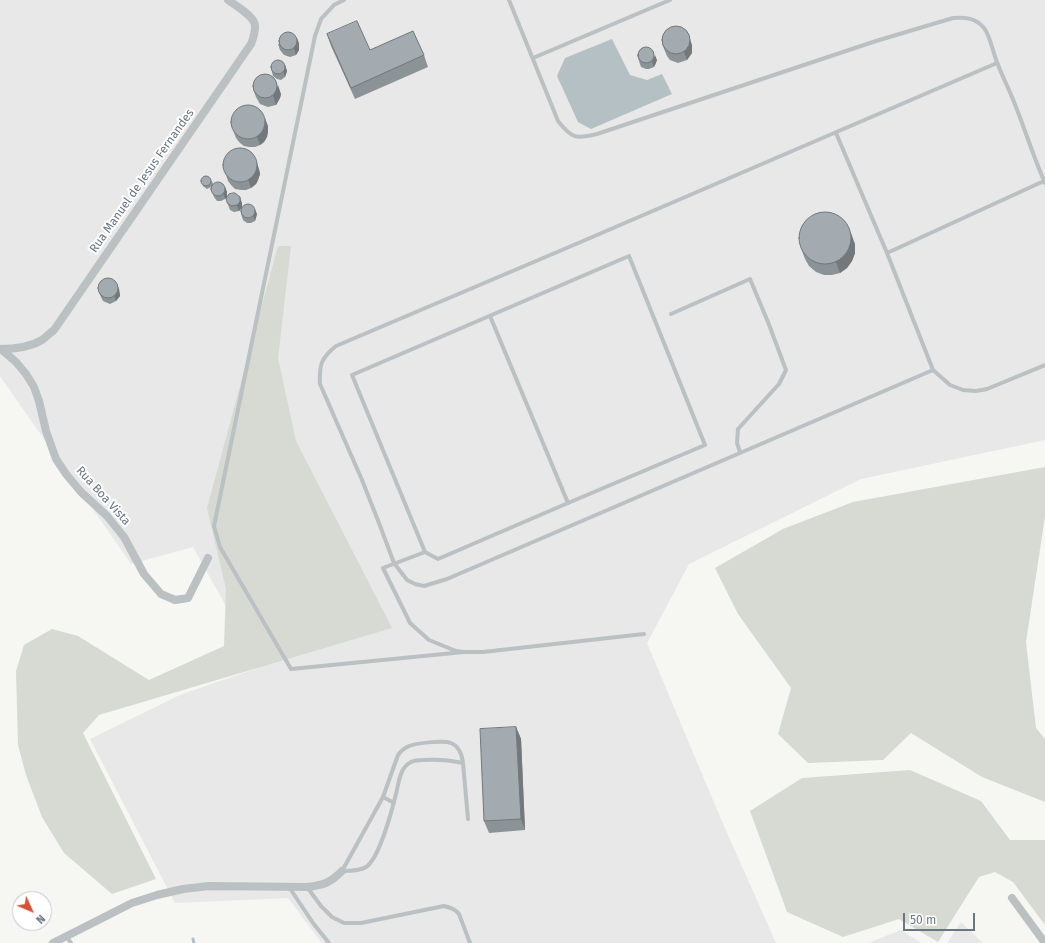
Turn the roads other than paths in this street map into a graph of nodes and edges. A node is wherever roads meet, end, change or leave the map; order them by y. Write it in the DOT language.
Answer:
graph roads {
  1 [pos="228,0"];
  2 [pos="344,0"];
  3 [pos="509,0"];
  4 [pos="670,0"];
  5 [pos="533,58"];
  6 [pos="997,63"];
  7 [pos="836,133"];
  8 [pos="1045,182"];
  9 [pos="887,253"];
  10 [pos="671,314"];
  11 [pos="490,316"];
  12 [pos="0,349"];
  13 [pos="1045,365"];
  14 [pos="933,370"];
  15 [pos="740,452"];
  16 [pos="568,503"];
  17 [pos="425,552"];
  18 [pos="208,558"];
  19 [pos="394,563"];
  20 [pos="644,634"];
  21 [pos="464,652"];
  22 [pos="463,763"];
  23 [pos="383,797"];
  24 [pos="394,803"];
  25 [pos="468,819"];
  26 [pos="342,871"];
  27 [pos="289,886"];
  28 [pos="307,887"];
  29 [pos="1012,898"];
  30 [pos="68,940"];
  31 [pos="53,943"];
  32 [pos="329,943"];
  33 [pos="470,943"];
  34 [pos="1045,943"];
  1 -- 12 [label="street, Rua Manuel de Jesus Fernandes"];
  2 -- 21 [label="lane"];
  3 -- 5 [label="lane"];
  4 -- 5 [label="lane"];
  5 -- 6 [label="lane"];
  6 -- 7 [label="lane"];
  6 -- 8 [label="lane"];
  7 -- 9 [label="lane"];
  7 -- 19 [label="lane"];
  8 -- 9 [label="lane"];
  9 -- 14 [label="lane"];
  10 -- 15 [label="lane"];
  11 -- 16 [label="lane"];
  11 -- 16 [label="lane"];
  11 -- 17 [label="lane"];
  12 -- 18 [label="street, Rua Boa Vista"];
  13 -- 14 [label="lane"];
  14 -- 15 [label="lane"];
  15 -- 19 [label="lane"];
  16 -- 17 [label="lane"];
  17 -- 19 [label="lane"];
  19 -- 21 [label="lane"];
  20 -- 21 [label="lane"];
  22 -- 23 [label="lane"];
  22 -- 24 [label="lane"];
  22 -- 25 [label="lane"];
  23 -- 24 [label="lane"];
  23 -- 26 [label="lane"];
  24 -- 26 [label="lane"];
  26 -- 28 [label="street"];
  27 -- 28 [label="street"];
  27 -- 30 [label="street"];
  27 -- 32 [label="lane"];
  28 -- 33 [label="lane"];
  29 -- 34 [label="street"];
  30 -- 31 [label="street"];
}
